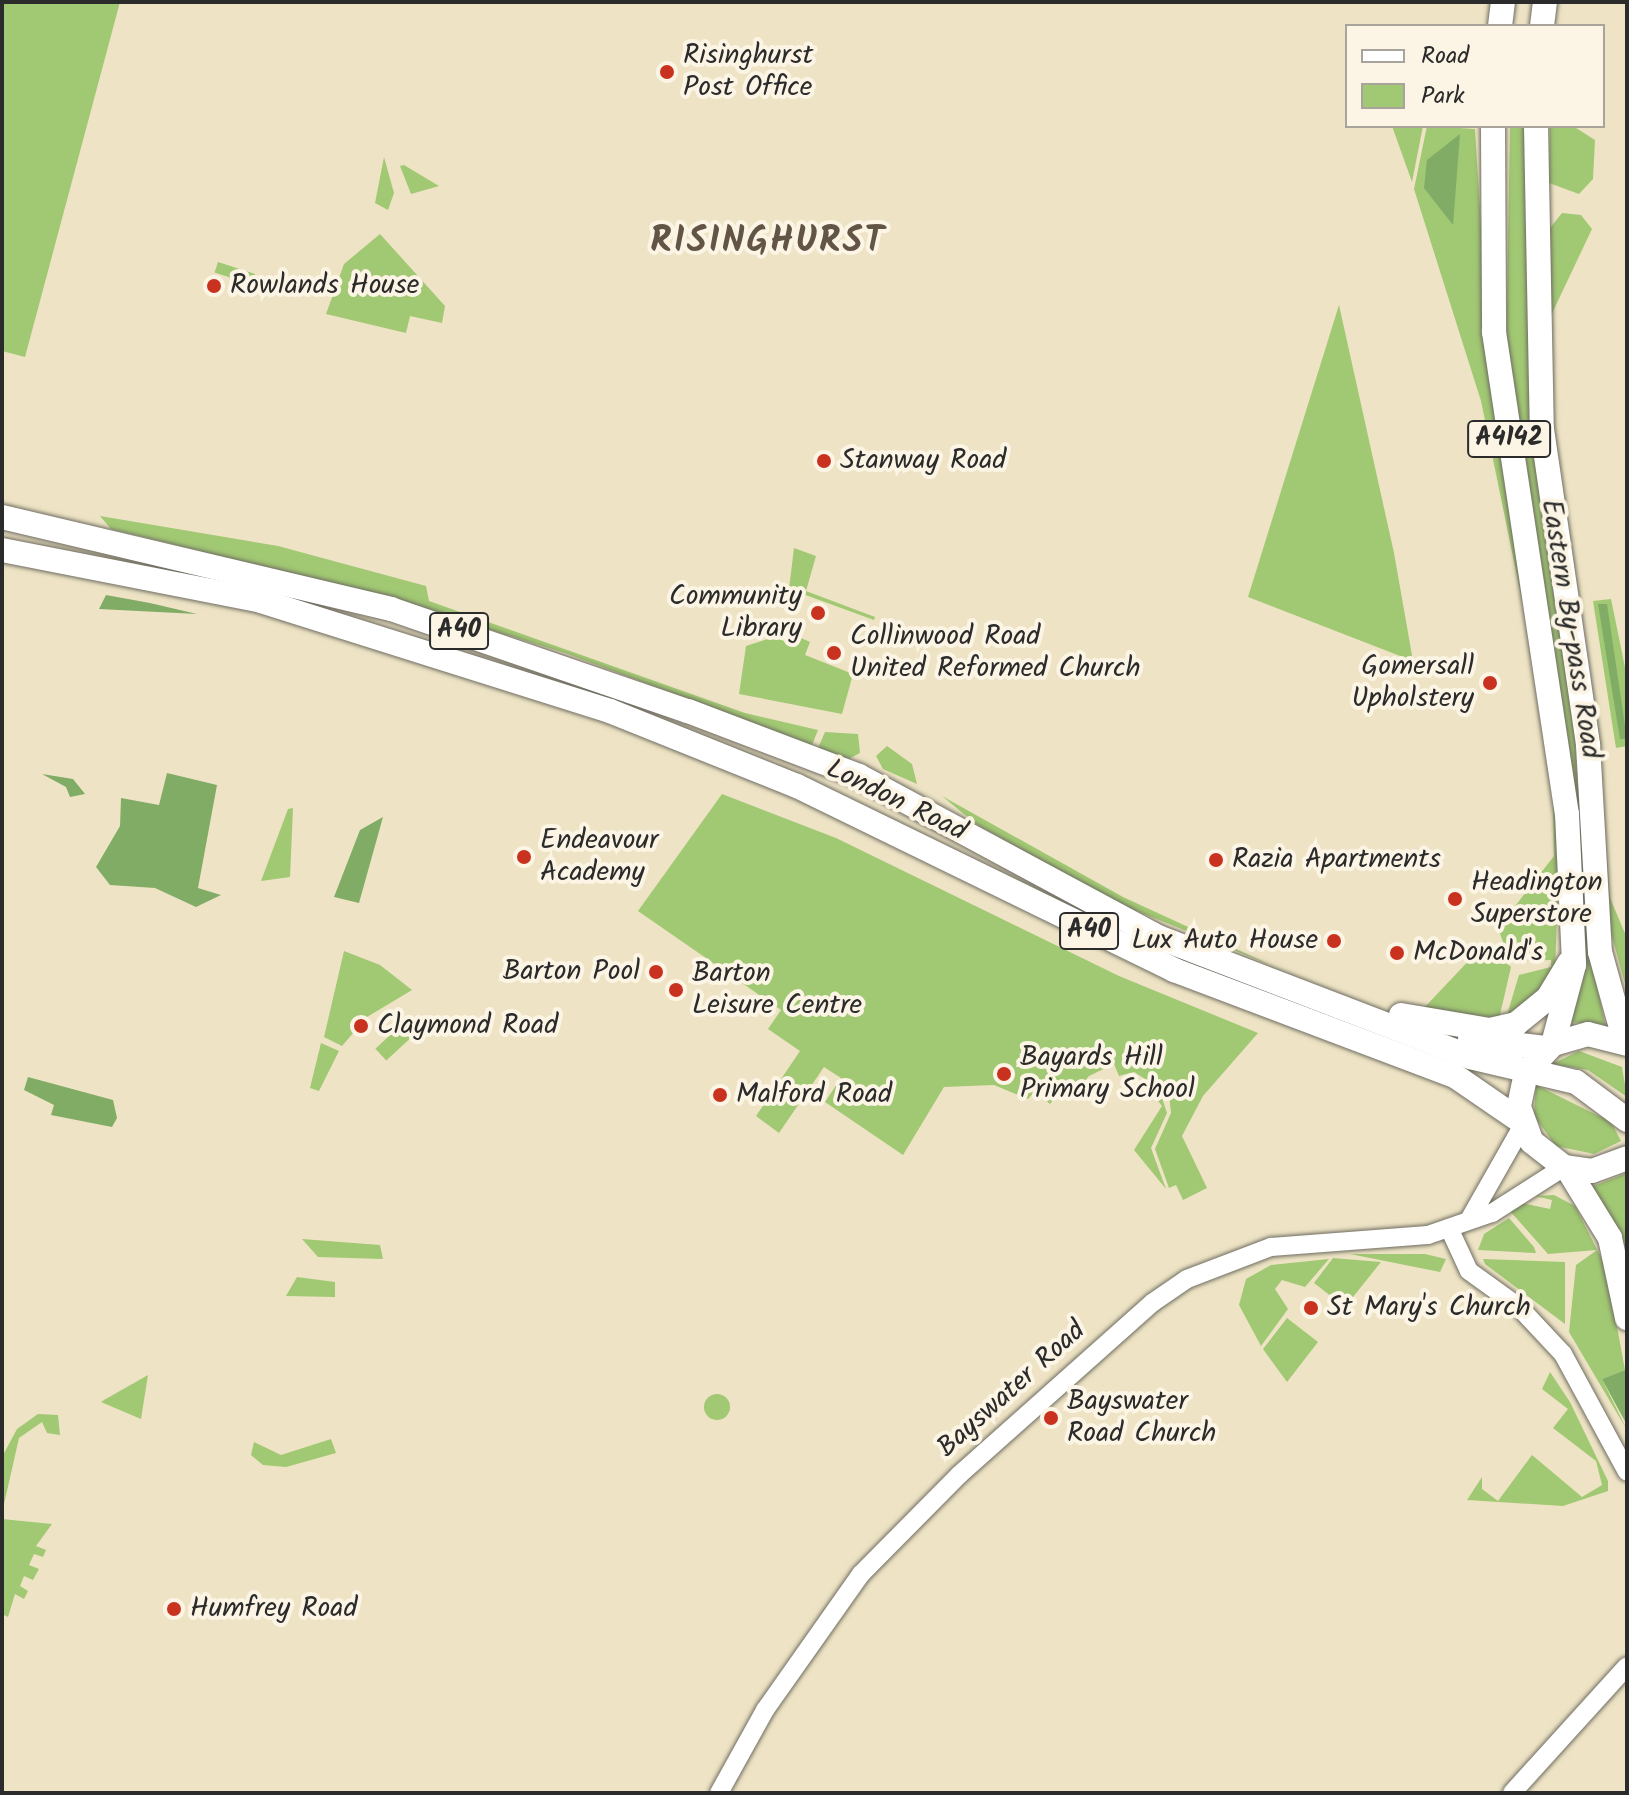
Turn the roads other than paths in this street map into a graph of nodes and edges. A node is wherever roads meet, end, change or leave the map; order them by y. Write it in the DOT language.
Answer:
graph roads {
  1 [pos="1503,2"];
  2 [pos="1545,2"];
  3 [pos="1500,24"];
  4 [pos="1542,24"];
  5 [pos="1493,128"];
  6 [pos="1536,128"];
  7 [pos="2,517"];
  8 [pos="2,550"];
  9 [pos="1575,946"];
  10 [pos="1422,1028"];
  11 [pos="1626,1043"];
  12 [pos="1550,1046"];
  13 [pos="1526,1073"];
  14 [pos="1627,1120"];
  15 [pos="1522,1124"];
  16 [pos="1627,1158"];
  17 [pos="1565,1168"];
  18 [pos="1469,1220"];
  19 [pos="1449,1228"];
  20 [pos="1627,1318"];
  21 [pos="1627,1472"];
  22 [pos="1627,1666"];
  23 [pos="719,1793"];
  24 [pos="1512,1793"];
  1 -- 3 [label="highway"];
  2 -- 4 [label="highway"];
  5 -- 9 [label="highway, Eastern By-pass Road / A4142"];
  6 -- 11 [label="highway, Eastern By-pass Road / A4142"];
  7 -- 10 [label="highway, London Road / A40"];
  8 -- 15 [label="highway, London Road / A40"];
  9 -- 10 [label="highway"];
  9 -- 12 [label="highway, Eastern By-pass Road / A4142"];
  10 -- 12 [label="highway"];
  10 -- 13 [label="highway"];
  11 -- 12 [label="highway"];
  12 -- 13 [label="highway"];
  13 -- 14 [label="highway"];
  13 -- 15 [label="highway"];
  15 -- 17 [label="highway, London Road"];
  15 -- 18 [label="street"];
  16 -- 17 [label="highway"];
  17 -- 18 [label="street, Bayswater Road"];
  17 -- 20 [label="highway, London Road"];
  18 -- 19 [label="street, Bayswater Road"];
  19 -- 21 [label="street"];
  19 -- 23 [label="street, Bayswater Road"];
  22 -- 24 [label="street"];
}
